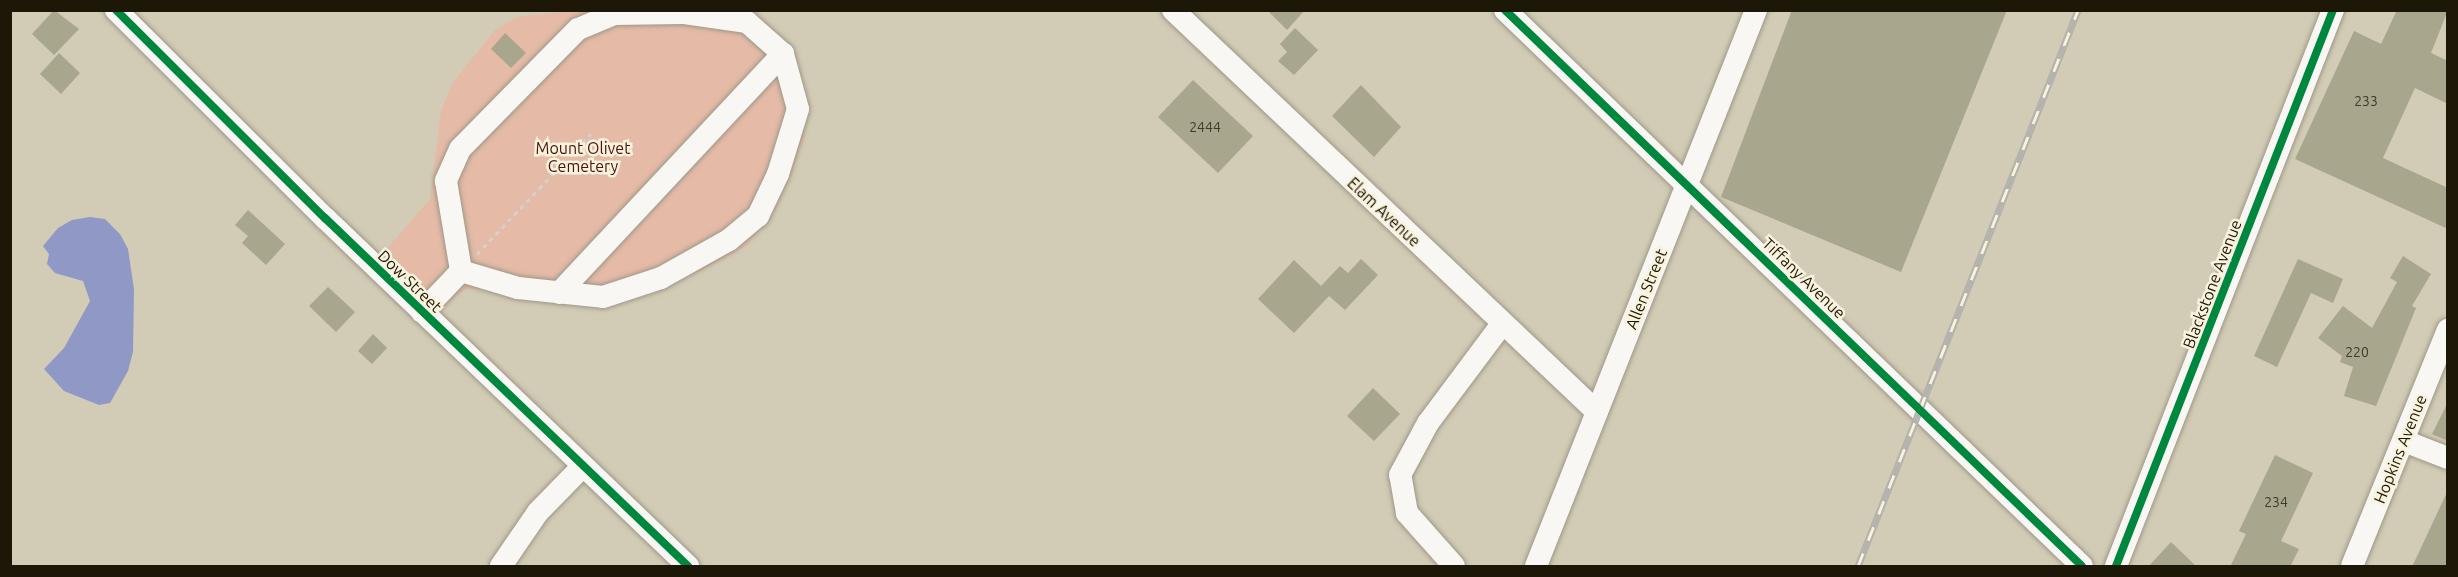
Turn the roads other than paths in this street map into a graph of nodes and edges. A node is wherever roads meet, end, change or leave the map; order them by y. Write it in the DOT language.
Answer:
graph roads {
  1 [pos="117,10"];
  2 [pos="1173,10"];
  3 [pos="1505,10"];
  4 [pos="1756,10"];
  5 [pos="2334,10"];
  6 [pos="783,54"];
  7 [pos="1688,183"];
  8 [pos="461,271"];
  9 [pos="559,293"];
  10 [pos="422,312"];
  11 [pos="1502,324"];
  12 [pos="2448,330"];
  13 [pos="1597,412"];
  14 [pos="2404,441"];
  15 [pos="2448,458"];
  16 [pos="583,466"];
  17 [pos="501,567"];
  18 [pos="688,567"];
  19 [pos="1455,567"];
  20 [pos="1536,567"];
  21 [pos="2082,567"];
  22 [pos="2116,567"];
  23 [pos="2352,567"];
  1 -- 10 [label="street, Dow Street"];
  2 -- 11 [label="street, Elam Avenue"];
  3 -- 7 [label="street, Tiffany Avenue"];
  4 -- 7 [label="street, Allen Street"];
  5 -- 22 [label="street, Blackstone Avenue"];
  6 -- 8 [label="street"];
  6 -- 9 [label="street"];
  6 -- 9 [label="street"];
  7 -- 13 [label="street, Allen Street"];
  7 -- 21 [label="street, Tiffany Avenue"];
  8 -- 9 [label="street"];
  8 -- 10 [label="street"];
  10 -- 16 [label="street, Dow Street"];
  11 -- 13 [label="street, Elam Avenue"];
  11 -- 19 [label="street"];
  12 -- 14 [label="street, Hopkins Avenue"];
  13 -- 20 [label="street, Allen Street"];
  14 -- 15 [label="street"];
  14 -- 23 [label="street, Hopkins Avenue"];
  16 -- 17 [label="street"];
  16 -- 18 [label="street, Dow Street"];
}
